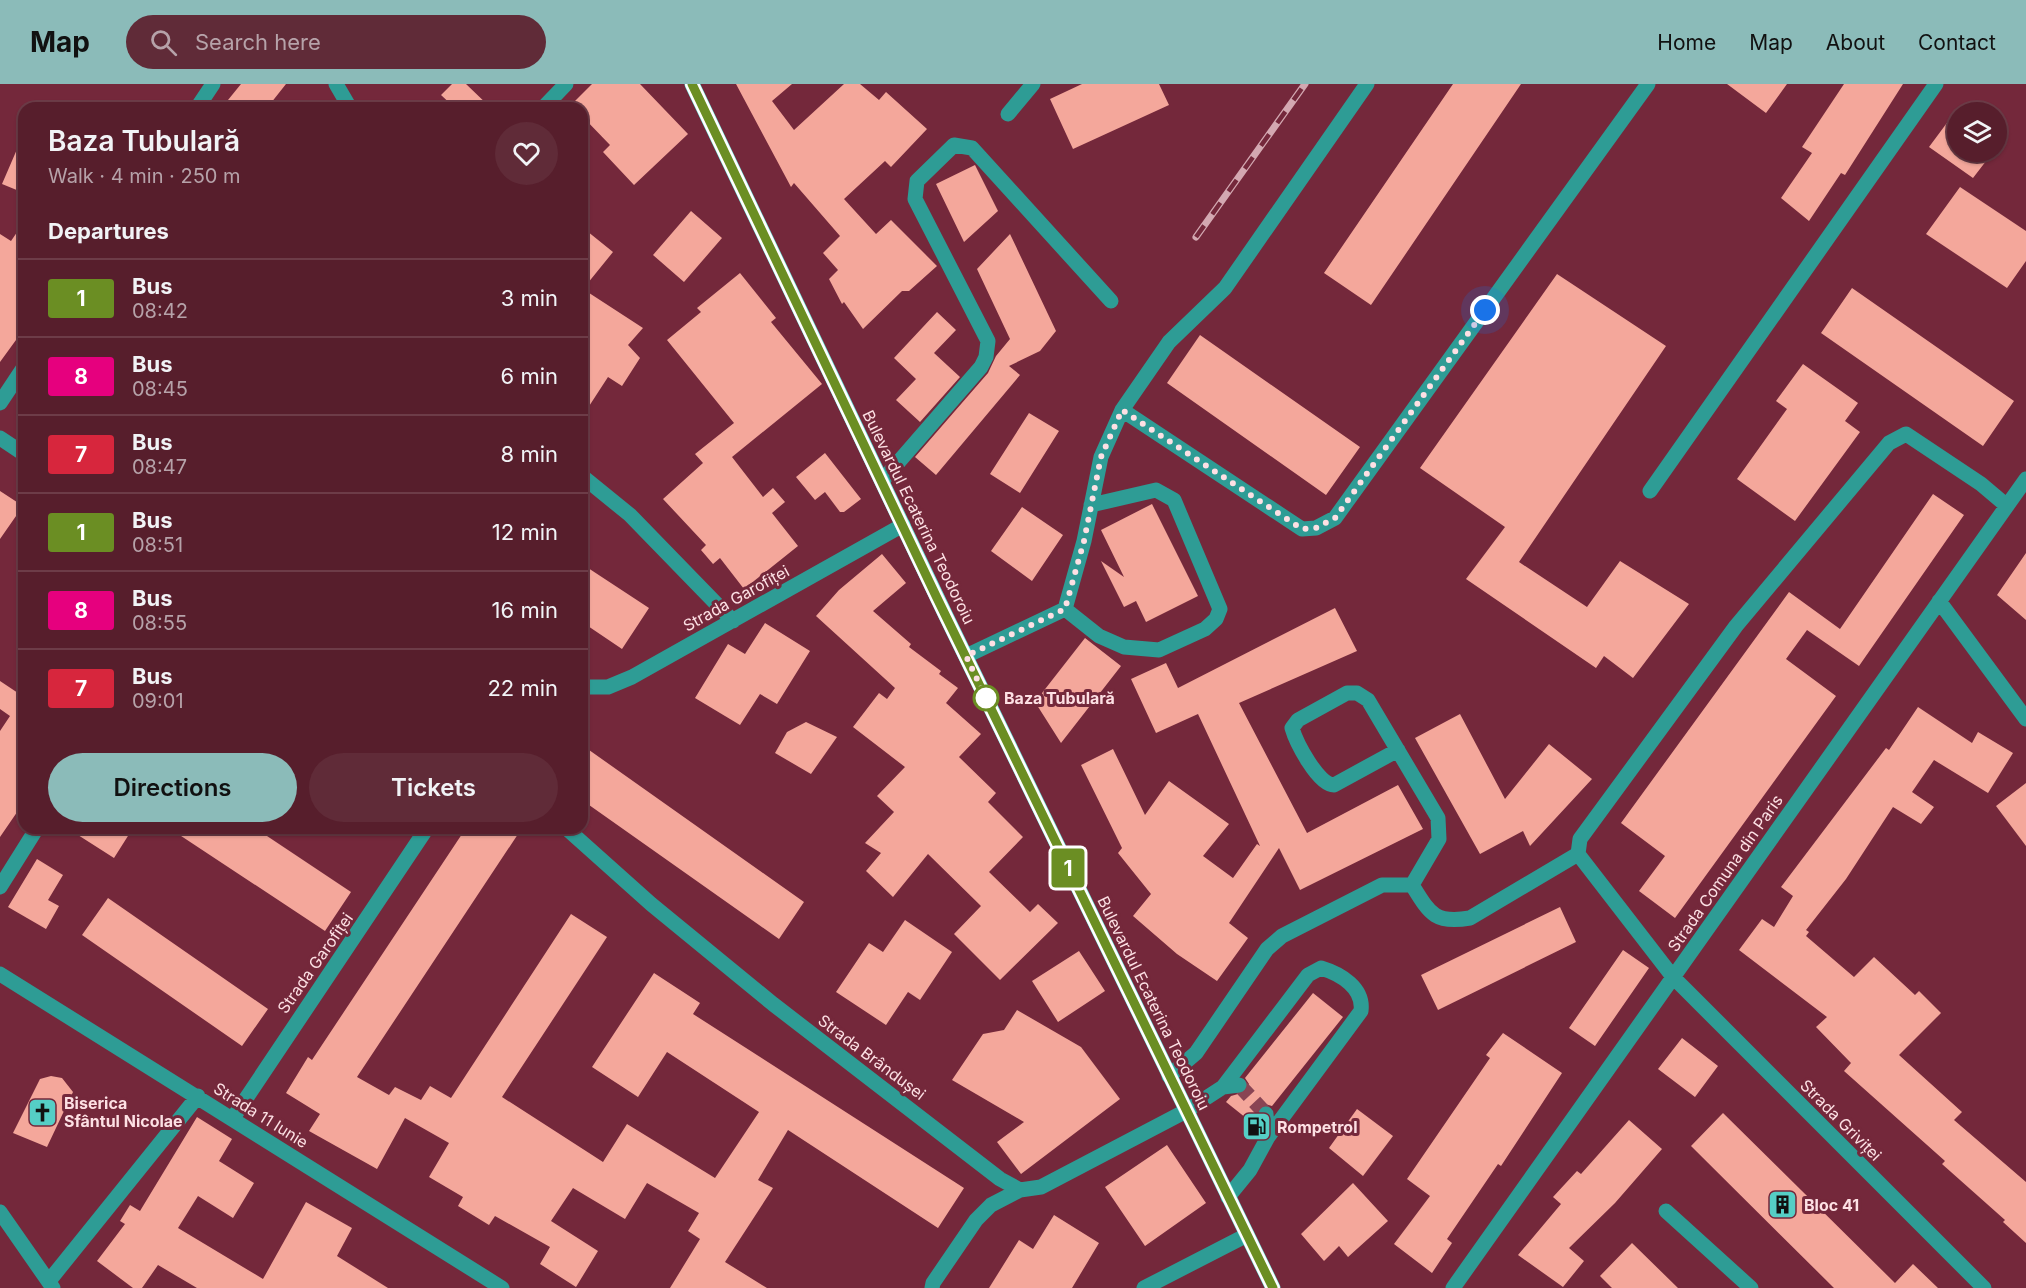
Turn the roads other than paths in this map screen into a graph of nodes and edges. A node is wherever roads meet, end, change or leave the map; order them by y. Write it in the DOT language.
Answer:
graph roads {
  1 [pos="213,84"];
  2 [pos="336,84"];
  3 [pos="566,84"];
  4 [pos="692,84"];
  5 [pos="1033,84"];
  6 [pos="1367,84"];
  7 [pos="1648,84"];
  8 [pos="1936,84"];
  9 [pos="200,102"];
  10 [pos="346,102"];
  11 [pos="549,102"];
  12 [pos="1008,114"];
  13 [pos="1111,301"];
  14 [pos="18,376"];
  15 [pos="0,403"];
  16 [pos="1122,410"];
  17 [pos="0,438"];
  18 [pos="18,450"];
  19 [pos="2026,479"];
  20 [pos="588,481"];
  21 [pos="882,481"];
  22 [pos="1650,491"];
  23 [pos="1091,505"];
  24 [pos="2007,506"];
  25 [pos="903,525"];
  26 [pos="1939,601"];
  27 [pos="1065,609"];
  28 [pos="733,621"];
  29 [pos="966,656"];
  30 [pos="588,687"];
  31 [pos="2026,719"];
  32 [pos="1398,750"];
  33 [pos="33,834"];
  34 [pos="423,834"];
  35 [pos="573,834"];
  36 [pos="1578,854"];
  37 [pos="1412,885"];
  38 [pos="0,887"];
  39 [pos="0,974"];
  40 [pos="1673,977"];
  41 [pos="1169,1076"];
  42 [pos="1239,1085"];
  43 [pos="1223,1087"];
  44 [pos="198,1096"];
  45 [pos="1186,1111"];
  46 [pos="1266,1114"];
  47 [pos="233,1118"];
  48 [pos="1268,1137"];
  49 [pos="1020,1190"];
  50 [pos="1228,1197"];
  51 [pos="1666,1211"];
  52 [pos="0,1212"];
  53 [pos="1247,1235"];
  54 [pos="51,1284"];
  55 [pos="502,1288"];
  56 [pos="932,1288"];
  57 [pos="1144,1288"];
  58 [pos="1273,1288"];
  59 [pos="1454,1288"];
  60 [pos="1750,1288"];
  61 [pos="1984,1288"];
  1 -- 9 [label="street"];
  2 -- 10 [label="street"];
  3 -- 11 [label="street"];
  4 -- 21 [label="main road, Bulevardul Ecaterina Teodoroiu"];
  5 -- 12 [label="street"];
  6 -- 16 [label="street"];
  7 -- 16 [label="street"];
  8 -- 22 [label="street"];
  13 -- 21 [label="street"];
  14 -- 15 [label="street"];
  16 -- 23 [label="street"];
  17 -- 18 [label="street"];
  19 -- 24 [label="street, Strada Comuna din Paris"];
  20 -- 28 [label="street"];
  21 -- 25 [label="main road, Bulevardul Ecaterina Teodoroiu"];
  23 -- 27 [label="street"];
  23 -- 27 [label="street"];
  24 -- 26 [label="street, Strada Comuna din Paris"];
  24 -- 36 [label="street"];
  25 -- 28 [label="street, Strada Garofiței"];
  25 -- 29 [label="main road, Bulevardul Ecaterina Teodoroiu"];
  26 -- 31 [label="street"];
  26 -- 40 [label="street, Strada Comuna din Paris"];
  27 -- 29 [label="street"];
  28 -- 30 [label="street, Strada Garofiței"];
  29 -- 41 [label="main road, Bulevardul Ecaterina Teodoroiu"];
  32 -- 32 [label="street"];
  32 -- 37 [label="street"];
  33 -- 38 [label="street"];
  34 -- 47 [label="street, Strada Garofiței"];
  35 -- 49 [label="street, Strada Brândușei"];
  36 -- 37 [label="street"];
  36 -- 40 [label="street, Strada Griviței"];
  37 -- 41 [label="street"];
  39 -- 44 [label="street, Strada 11 Iunie"];
  40 -- 59 [label="street, Strada Comuna din Paris"];
  40 -- 61 [label="street, Strada Griviței"];
  41 -- 45 [label="main road, Bulevardul Ecaterina Teodoroiu"];
  42 -- 43 [label="street"];
  43 -- 45 [label="street"];
  43 -- 48 [label="street"];
  44 -- 47 [label="street, Strada 11 Iunie"];
  44 -- 54 [label="street"];
  45 -- 49 [label="street"];
  45 -- 50 [label="main road, Bulevardul Ecaterina Teodoroiu"];
  46 -- 48 [label="street"];
  47 -- 55 [label="street, Strada 11 Iunie"];
  48 -- 50 [label="street"];
  49 -- 56 [label="street"];
  50 -- 53 [label="main road, Bulevardul Ecaterina Teodoroiu"];
  51 -- 60 [label="street"];
  52 -- 54 [label="street"];
  53 -- 57 [label="street"];
  53 -- 58 [label="main road, Bulevardul Ecaterina Teodoroiu"];
}
